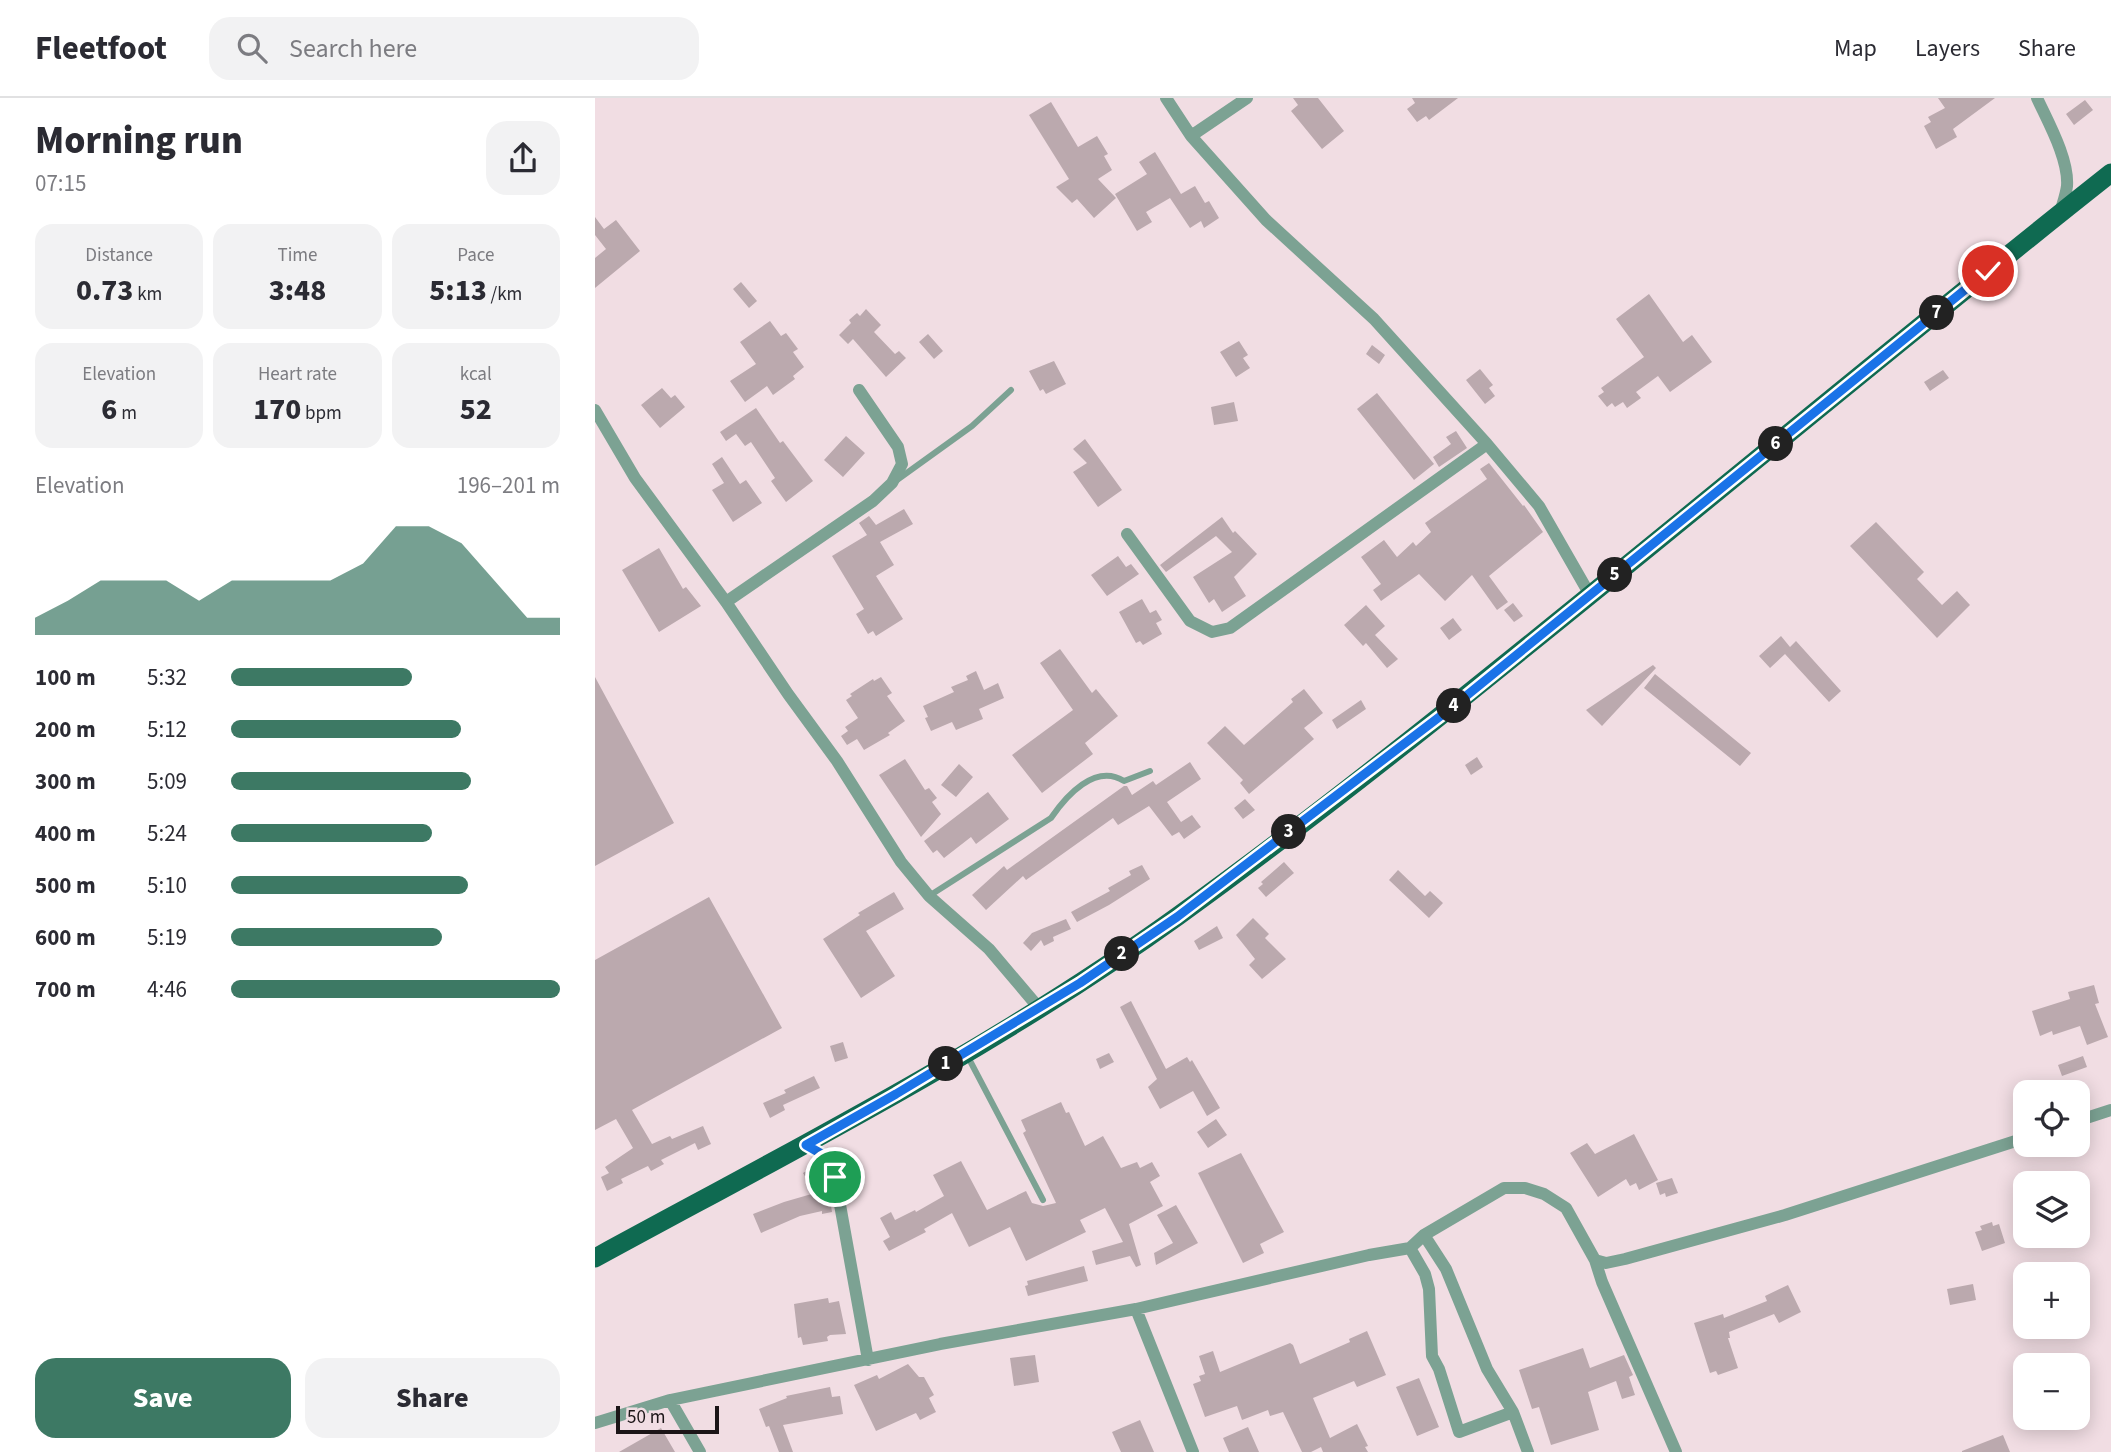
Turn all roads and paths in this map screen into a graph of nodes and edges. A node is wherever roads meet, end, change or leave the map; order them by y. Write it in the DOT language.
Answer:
graph roads {
  1 [pos="1166,98"];
  2 [pos="1247,98"];
  3 [pos="2037,98"];
  4 [pos="1191,136"];
  5 [pos="2111,173"];
  6 [pos="2060,214"];
  7 [pos="859,390"];
  8 [pos="1011,390"];
  9 [pos="595,410"];
  10 [pos="1487,444"];
  11 [pos="892,483"];
  12 [pos="1128,534"];
  13 [pos="1590,595"];
  14 [pos="726,602"];
  15 [pos="1150,771"];
  16 [pos="929,896"];
  17 [pos="1039,1008"];
  18 [pos="966,1052"];
  19 [pos="2111,1110"];
  20 [pos="2090,1117"];
  21 [pos="2013,1142"];
  22 [pos="806,1145"];
  23 [pos="1043,1200"];
  24 [pos="1424,1235"];
  25 [pos="1410,1248"];
  26 [pos="595,1258"];
  27 [pos="1595,1260"];
  28 [pos="1136,1309"];
  29 [pos="868,1360"];
  30 [pos="670,1400"];
  31 [pos="1513,1412"];
  32 [pos="595,1423"];
  33 [pos="700,1452"];
  34 [pos="1193,1452"];
  35 [pos="1528,1452"];
  36 [pos="1676,1452"];
  1 -- 4 [label="street"];
  2 -- 4 [label="street"];
  3 -- 6 [label="street"];
  4 -- 10 [label="street"];
  5 -- 6 [label="main road"];
  6 -- 13 [label="main road"];
  7 -- 11 [label="street"];
  8 -- 11 [label="lane"];
  9 -- 14 [label="street"];
  10 -- 12 [label="street"];
  10 -- 13 [label="street"];
  11 -- 14 [label="street"];
  13 -- 17 [label="main road"];
  14 -- 16 [label="street"];
  15 -- 16 [label="lane"];
  16 -- 17 [label="street"];
  17 -- 18 [label="main road"];
  18 -- 22 [label="main road"];
  18 -- 23 [label="lane"];
  19 -- 20 [label="street"];
  21 -- 27 [label="street"];
  22 -- 26 [label="main road"];
  22 -- 29 [label="street"];
  24 -- 25 [label="street"];
  24 -- 27 [label="street"];
  24 -- 31 [label="street"];
  25 -- 28 [label="street"];
  25 -- 31 [label="street"];
  27 -- 36 [label="street"];
  28 -- 29 [label="street"];
  28 -- 34 [label="street"];
  29 -- 30 [label="street"];
  30 -- 32 [label="street"];
  30 -- 33 [label="street"];
  31 -- 35 [label="street"];
}
